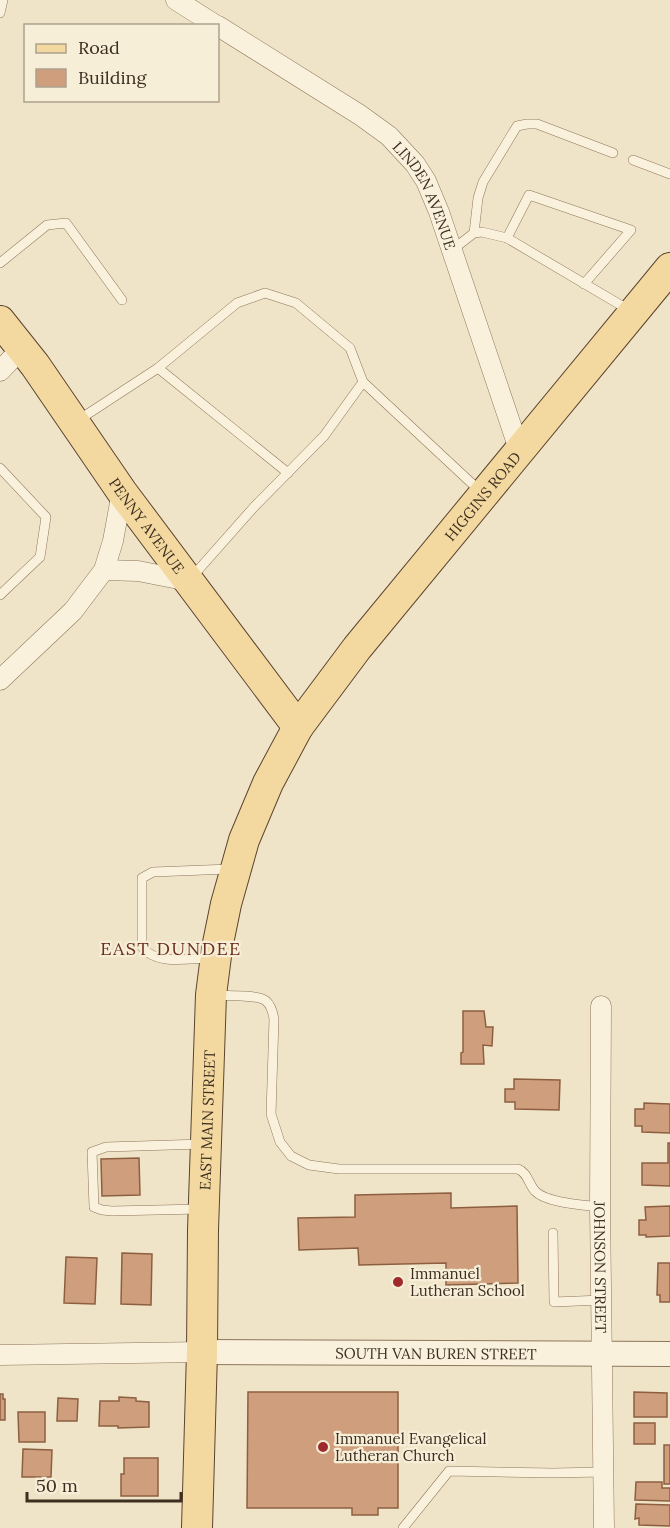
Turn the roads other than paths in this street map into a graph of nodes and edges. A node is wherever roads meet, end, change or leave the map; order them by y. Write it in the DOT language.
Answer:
graph roads {
  1 [pos="3,0"];
  2 [pos="176,0"];
  3 [pos="0,13"];
  4 [pos="214,24"];
  5 [pos="219,27"];
  6 [pos="613,153"];
  7 [pos="633,160"];
  8 [pos="670,174"];
  9 [pos="474,233"];
  10 [pos="507,238"];
  11 [pos="452,250"];
  12 [pos="0,263"];
  13 [pos="670,268"];
  14 [pos="584,284"];
  15 [pos="122,300"];
  16 [pos="634,313"];
  17 [pos="0,321"];
  18 [pos="22,348"];
  19 [pos="158,368"];
  20 [pos="0,371"];
  21 [pos="363,382"];
  22 [pos="75,423"];
  23 [pos="520,452"];
  24 [pos="0,468"];
  25 [pos="288,472"];
  26 [pos="122,492"];
  27 [pos="484,495"];
  28 [pos="104,570"];
  29 [pos="189,581"];
  30 [pos="0,595"];
  31 [pos="0,680"];
  32 [pos="298,727"];
  33 [pos="235,868"];
  34 [pos="215,958"];
  35 [pos="211,994"];
  36 [pos="601,1006"];
  37 [pos="206,1144"];
  38 [pos="600,1207"];
  39 [pos="203,1209"];
  40 [pos="553,1233"];
  41 [pos="602,1300"];
  42 [pos="202,1352"];
  43 [pos="602,1354"];
  44 [pos="670,1354"];
  45 [pos="0,1355"];
  46 [pos="603,1472"];
  47 [pos="197,1528"];
  48 [pos="403,1528"];
  49 [pos="604,1528"];
  1 -- 3 [label="lane"];
  2 -- 4 [label="street, LINDEN AVENUE"];
  5 -- 11 [label="street, LINDEN AVENUE"];
  6 -- 9 [label="lane"];
  7 -- 8 [label="lane"];
  9 -- 10 [label="lane"];
  9 -- 11 [label="lane"];
  10 -- 14 [label="lane"];
  10 -- 14 [label="lane"];
  11 -- 23 [label="street, LINDEN AVENUE"];
  12 -- 15 [label="lane"];
  13 -- 16 [label="main road, HIGGINS ROAD"];
  14 -- 16 [label="lane"];
  16 -- 23 [label="main road, HIGGINS ROAD"];
  17 -- 18 [label="main road, PENNY AVENUE"];
  18 -- 20 [label="street"];
  18 -- 22 [label="main road, PENNY AVENUE"];
  19 -- 21 [label="lane"];
  19 -- 22 [label="lane"];
  19 -- 25 [label="lane"];
  21 -- 25 [label="lane"];
  21 -- 27 [label="lane"];
  22 -- 26 [label="main road, PENNY AVENUE"];
  23 -- 27 [label="main road, HIGGINS ROAD"];
  24 -- 30 [label="lane"];
  25 -- 29 [label="lane"];
  26 -- 28 [label="street"];
  26 -- 29 [label="main road, PENNY AVENUE"];
  27 -- 32 [label="main road, HIGGINS ROAD"];
  28 -- 29 [label="street"];
  28 -- 31 [label="street"];
  29 -- 32 [label="main road, PENNY AVENUE"];
  32 -- 33 [label="main road, EAST MAIN STREET"];
  33 -- 34 [label="main road, EAST MAIN STREET"];
  33 -- 34 [label="lane"];
  34 -- 35 [label="main road, EAST MAIN STREET"];
  35 -- 37 [label="main road, EAST MAIN STREET"];
  35 -- 38 [label="lane"];
  36 -- 38 [label="street, JOHNSON STREET"];
  37 -- 39 [label="main road, EAST MAIN STREET"];
  37 -- 39 [label="lane"];
  38 -- 41 [label="street, JOHNSON STREET"];
  39 -- 42 [label="main road, EAST MAIN STREET"];
  40 -- 41 [label="lane"];
  41 -- 43 [label="street, JOHNSON STREET"];
  42 -- 43 [label="street, SOUTH VAN BUREN STREET"];
  42 -- 45 [label="street"];
  42 -- 47 [label="main road, EAST MAIN STREET"];
  43 -- 44 [label="street, SOUTH VAN BUREN STREET"];
  43 -- 46 [label="street, JOHNSON STREET"];
  46 -- 48 [label="lane"];
  46 -- 49 [label="street, JOHNSON STREET"];
}
